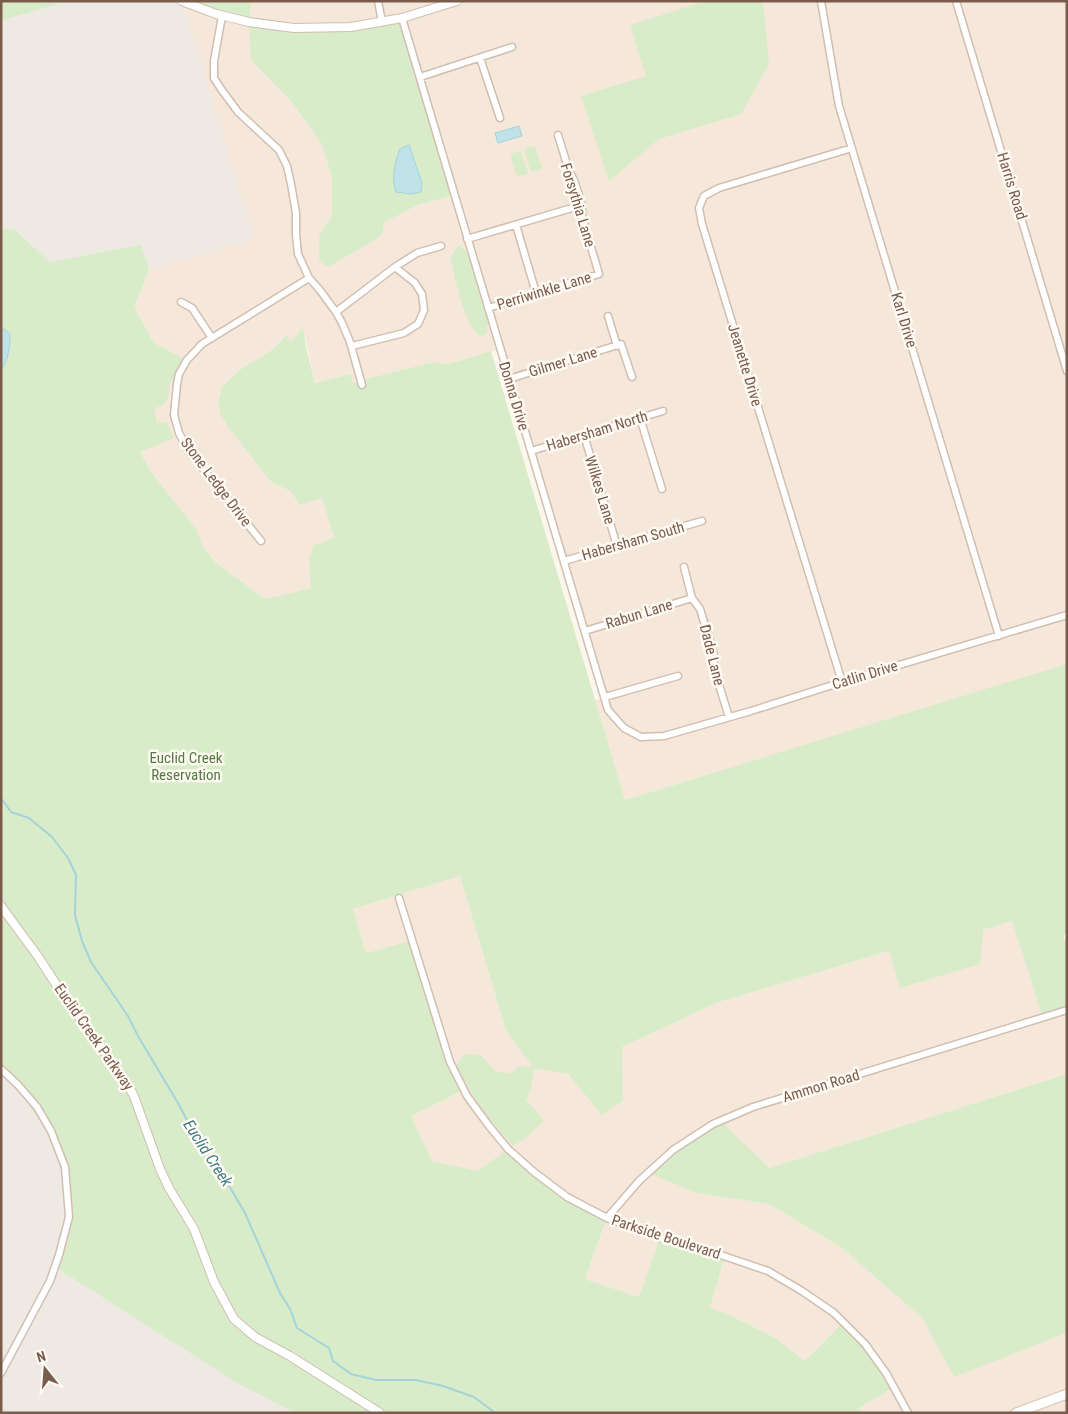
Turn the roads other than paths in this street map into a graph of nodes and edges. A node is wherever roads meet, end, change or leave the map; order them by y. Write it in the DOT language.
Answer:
graph roads {
  1 [pos="182,1"];
  2 [pos="378,1"];
  3 [pos="457,1"];
  4 [pos="821,1"];
  5 [pos="956,1"];
  6 [pos="222,16"];
  7 [pos="402,18"];
  8 [pos="382,22"];
  9 [pos="512,47"];
  10 [pos="480,58"];
  11 [pos="420,77"];
  12 [pos="500,118"];
  13 [pos="558,135"];
  14 [pos="852,148"];
  15 [pos="582,205"];
  16 [pos="516,225"];
  17 [pos="467,239"];
  18 [pos="441,246"];
  19 [pos="395,267"];
  20 [pos="599,274"];
  21 [pos="309,278"];
  22 [pos="536,293"];
  23 [pos="181,302"];
  24 [pos="488,308"];
  25 [pos="336,312"];
  26 [pos="608,316"];
  27 [pos="212,338"];
  28 [pos="352,346"];
  29 [pos="617,346"];
  30 [pos="1067,371"];
  31 [pos="632,376"];
  32 [pos="509,379"];
  33 [pos="362,385"];
  34 [pos="663,411"];
  35 [pos="640,418"];
  36 [pos="584,435"];
  37 [pos="531,451"];
  38 [pos="662,489"];
  39 [pos="702,521"];
  40 [pos="261,541"];
  41 [pos="617,546"];
  42 [pos="564,561"];
  43 [pos="684,567"];
  44 [pos="692,598"];
  45 [pos="1067,616"];
  46 [pos="585,631"];
  47 [pos="1000,636"];
  48 [pos="678,676"];
  49 [pos="842,682"];
  50 [pos="605,697"];
  51 [pos="729,717"];
  52 [pos="664,736"];
  53 [pos="399,898"];
  54 [pos="1,906"];
  55 [pos="1067,1010"];
  56 [pos="1,1069"];
  57 [pos="607,1218"];
  58 [pos="1,1373"];
  59 [pos="1067,1394"];
  60 [pos="380,1413"];
  61 [pos="908,1413"];
  62 [pos="1016,1413"];
  1 -- 6 [label="street"];
  2 -- 8 [label="street"];
  3 -- 7 [label="street"];
  4 -- 14 [label="street, Karl Drive"];
  5 -- 30 [label="street, Harris Road"];
  6 -- 8 [label="street"];
  6 -- 21 [label="street"];
  7 -- 8 [label="street"];
  7 -- 11 [label="street, Donna Drive"];
  9 -- 10 [label="street"];
  10 -- 11 [label="street"];
  10 -- 12 [label="street"];
  11 -- 17 [label="street, Donna Drive"];
  13 -- 15 [label="street, Forsythia Lane"];
  14 -- 47 [label="street, Karl Drive"];
  14 -- 49 [label="street, Jeanette Drive"];
  15 -- 16 [label="street"];
  15 -- 20 [label="street, Forsythia Lane"];
  16 -- 17 [label="street"];
  16 -- 22 [label="street"];
  17 -- 24 [label="street, Donna Drive"];
  18 -- 19 [label="street"];
  19 -- 25 [label="street"];
  19 -- 28 [label="street"];
  20 -- 22 [label="street, Perriwinkle Lane"];
  21 -- 25 [label="street"];
  21 -- 27 [label="street, Stone Ledge Drive"];
  22 -- 24 [label="street, Perriwinkle Lane"];
  23 -- 27 [label="street"];
  24 -- 32 [label="street, Donna Drive"];
  25 -- 28 [label="street"];
  26 -- 29 [label="street"];
  27 -- 40 [label="street, Stone Ledge Drive"];
  28 -- 33 [label="street"];
  29 -- 31 [label="street"];
  29 -- 32 [label="street, Gilmer Lane"];
  32 -- 37 [label="street, Donna Drive"];
  34 -- 35 [label="street, Habersham North"];
  35 -- 36 [label="street, Habersham North"];
  35 -- 38 [label="street"];
  36 -- 37 [label="street, Habersham North"];
  36 -- 41 [label="street, Wilkes Lane"];
  37 -- 42 [label="street, Donna Drive"];
  39 -- 41 [label="street, Habersham South"];
  41 -- 42 [label="street, Habersham South"];
  42 -- 46 [label="street, Donna Drive"];
  43 -- 44 [label="street, Dade Lane"];
  44 -- 46 [label="street, Rabun Lane"];
  44 -- 51 [label="street, Dade Lane"];
  45 -- 47 [label="street, Catlin Drive"];
  46 -- 50 [label="street, Donna Drive"];
  47 -- 49 [label="street, Catlin Drive"];
  48 -- 50 [label="street"];
  49 -- 51 [label="street, Catlin Drive"];
  50 -- 52 [label="street, Donna Drive"];
  51 -- 52 [label="street, Catlin Drive"];
  53 -- 57 [label="street, Parkside Boulevard"];
  54 -- 60 [label="street, Euclid Creek Parkway"];
  55 -- 57 [label="street, Ammon Road"];
  56 -- 58 [label="street"];
  57 -- 61 [label="street, Parkside Boulevard"];
  59 -- 62 [label="main road"];
}
